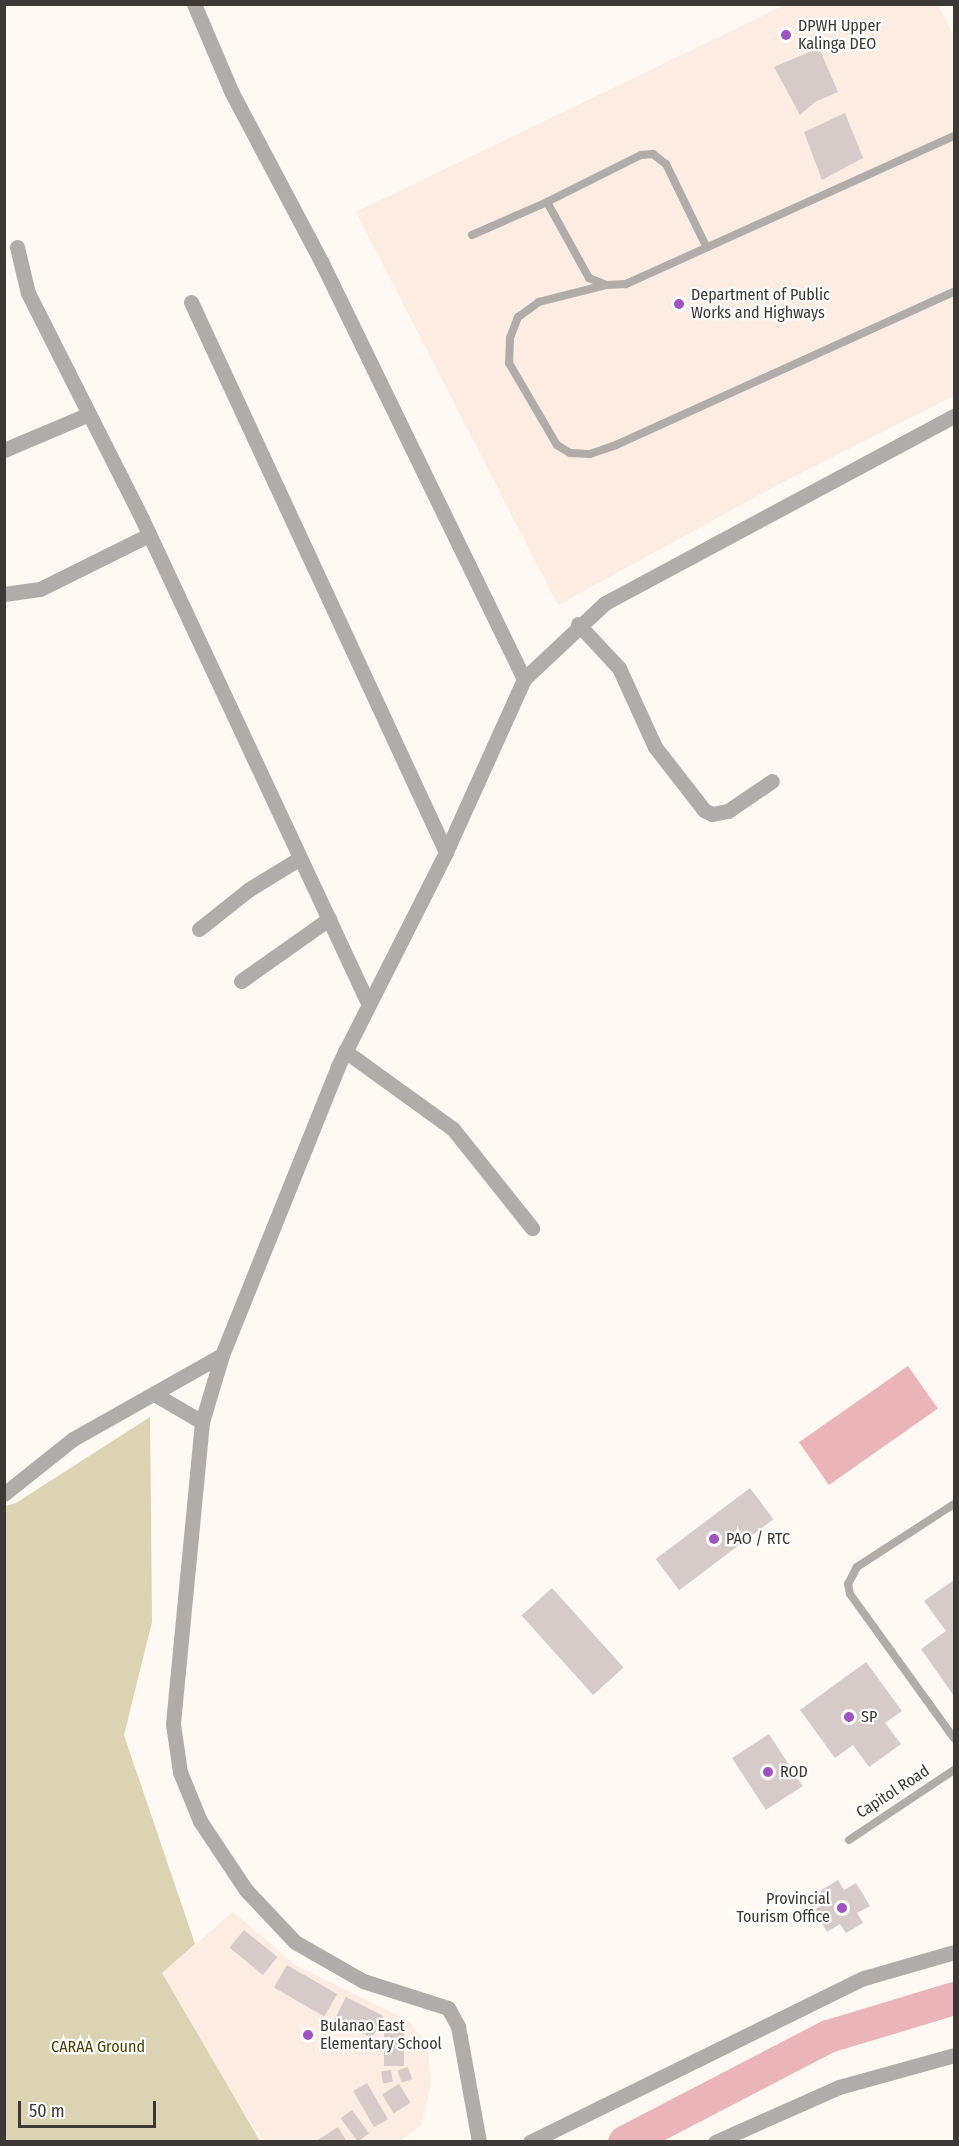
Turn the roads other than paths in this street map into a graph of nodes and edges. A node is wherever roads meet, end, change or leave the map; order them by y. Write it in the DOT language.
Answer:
graph roads {
  1 [pos="194,4"];
  2 [pos="954,136"];
  3 [pos="547,202"];
  4 [pos="472,235"];
  5 [pos="706,246"];
  6 [pos="17,247"];
  7 [pos="606,285"];
  8 [pos="954,292"];
  9 [pos="191,303"];
  10 [pos="89,414"];
  11 [pos="954,416"];
  12 [pos="4,450"];
  13 [pos="149,535"];
  14 [pos="4,594"];
  15 [pos="578,624"];
  16 [pos="524,679"];
  17 [pos="772,781"];
  18 [pos="446,852"];
  19 [pos="300,858"];
  20 [pos="328,919"];
  21 [pos="198,929"];
  22 [pos="241,981"];
  23 [pos="368,1004"];
  24 [pos="345,1051"];
  25 [pos="532,1228"];
  26 [pos="222,1355"];
  27 [pos="156,1395"];
  28 [pos="202,1422"];
  29 [pos="4,1494"];
  30 [pos="954,1504"];
  31 [pos="954,1738"];
  32 [pos="954,1770"];
  33 [pos="849,1840"];
  34 [pos="954,1952"];
  35 [pos="954,2055"];
  36 [pos="478,2142"];
  37 [pos="530,2142"];
  38 [pos="715,2142"];
  1 -- 16 [label="street"];
  2 -- 5 [label="lane"];
  3 -- 4 [label="lane"];
  3 -- 5 [label="lane"];
  3 -- 7 [label="lane"];
  5 -- 7 [label="lane"];
  6 -- 10 [label="street"];
  7 -- 8 [label="lane"];
  9 -- 18 [label="street"];
  10 -- 12 [label="street"];
  10 -- 13 [label="street"];
  11 -- 15 [label="street"];
  13 -- 14 [label="street"];
  13 -- 19 [label="street"];
  15 -- 16 [label="street"];
  15 -- 17 [label="street"];
  16 -- 18 [label="street"];
  18 -- 23 [label="street"];
  19 -- 20 [label="street"];
  19 -- 21 [label="street"];
  20 -- 22 [label="street"];
  20 -- 23 [label="street"];
  23 -- 24 [label="street"];
  24 -- 25 [label="street"];
  24 -- 26 [label="street"];
  26 -- 27 [label="street"];
  26 -- 28 [label="street"];
  27 -- 28 [label="street"];
  27 -- 29 [label="street"];
  28 -- 36 [label="street"];
  30 -- 31 [label="lane"];
  32 -- 33 [label="lane, Capitol Road"];
  34 -- 37 [label="street"];
  35 -- 38 [label="street"];
}
